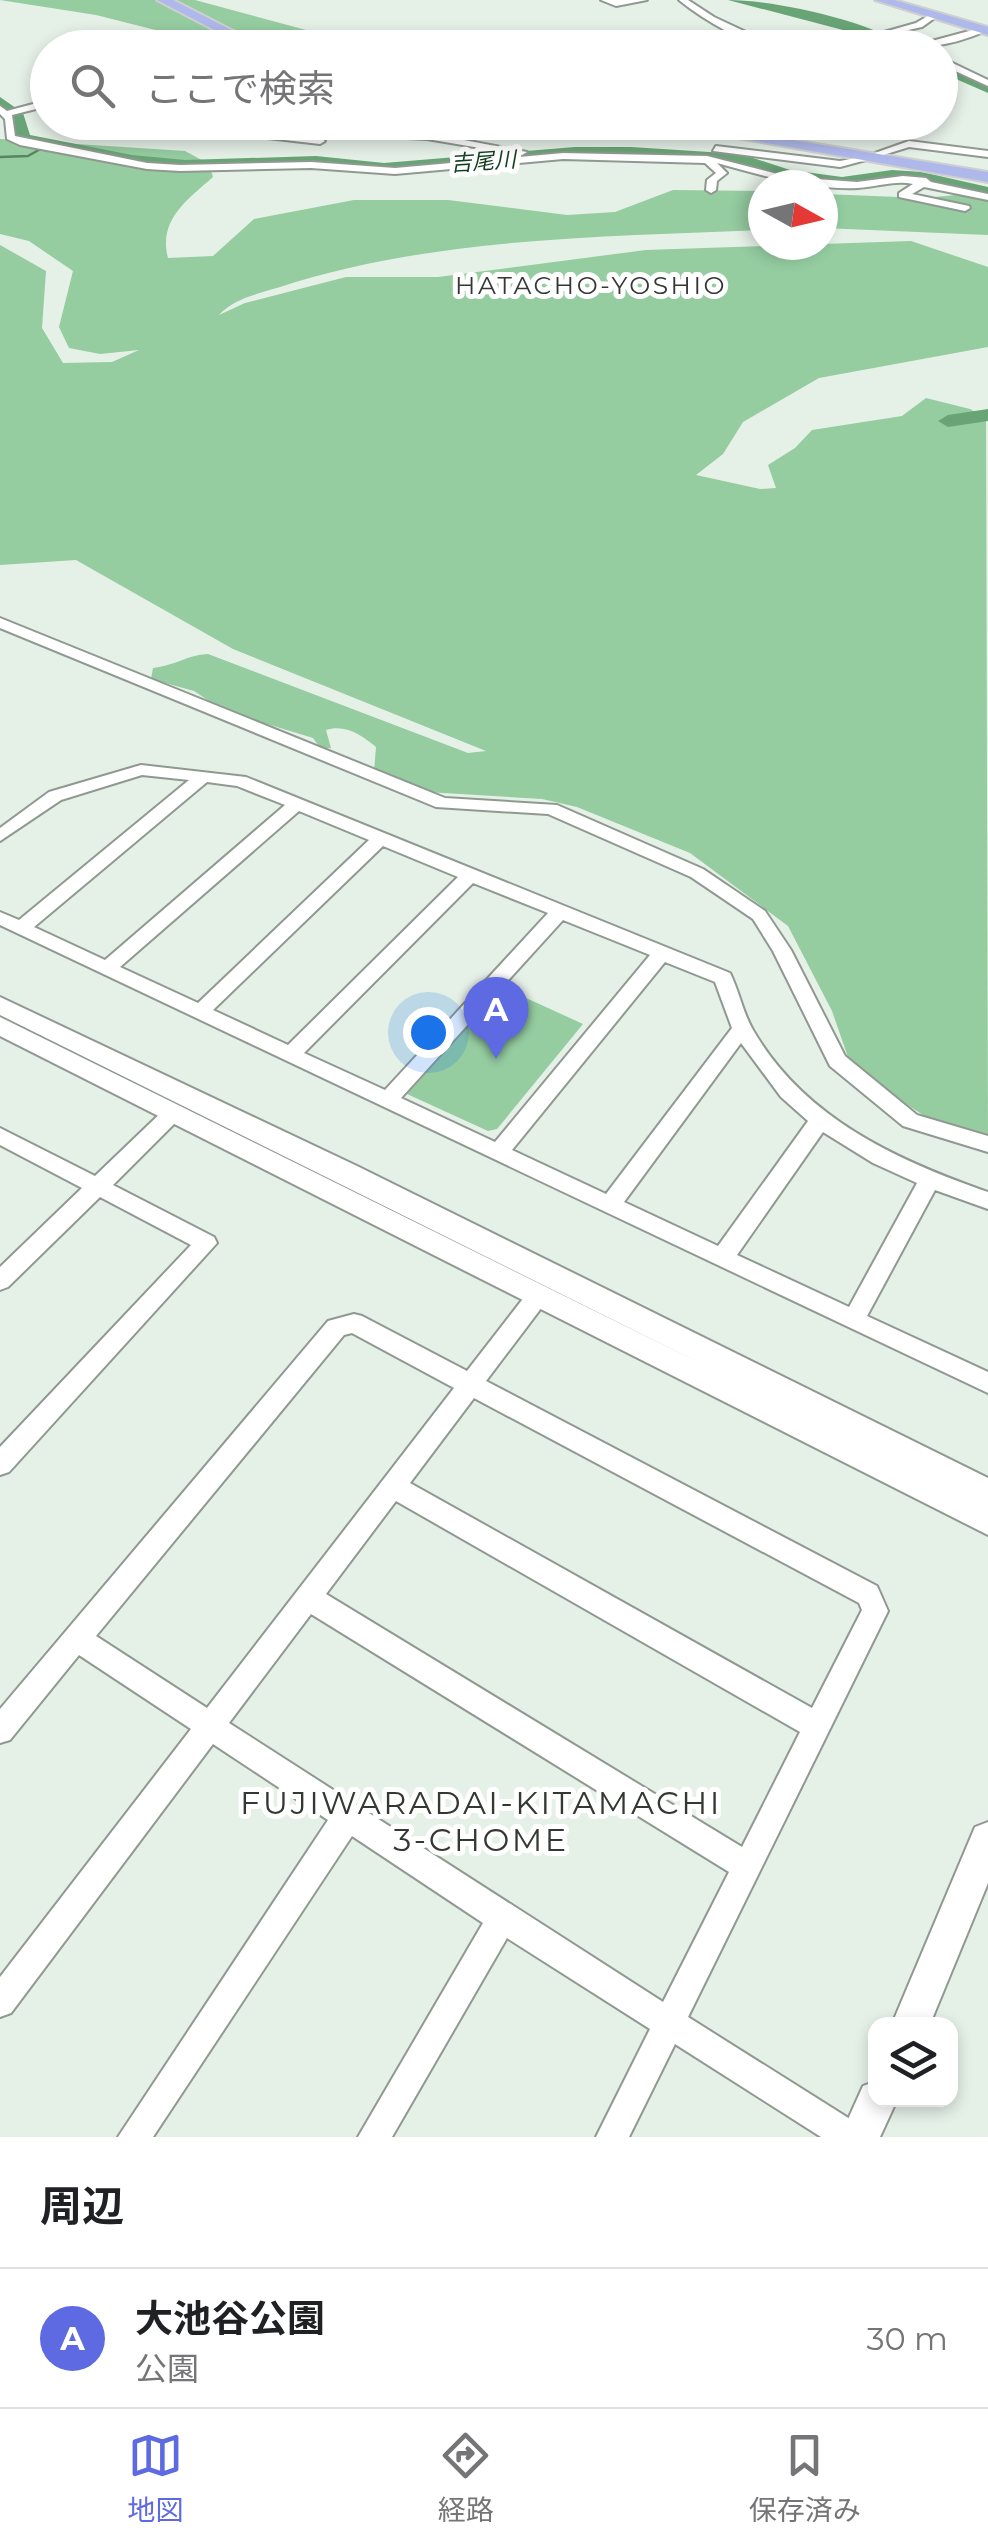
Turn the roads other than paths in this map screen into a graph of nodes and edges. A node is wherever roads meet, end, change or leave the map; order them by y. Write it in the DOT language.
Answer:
graph roads {
  1 [pos="151,0"];
  2 [pos="163,0"];
  3 [pos="604,0"];
  4 [pos="644,0"];
  5 [pos="683,0"];
  6 [pos="881,0"];
  7 [pos="898,2"];
  8 [pos="933,15"];
  9 [pos="212,30"];
  10 [pos="224,30"];
  11 [pos="737,30"];
  12 [pos="898,30"];
  13 [pos="986,31"];
  14 [pos="958,38"];
  15 [pos="958,69"];
  16 [pos="988,83"];
  17 [pos="10,112"];
  18 [pos="310,140"];
  19 [pos="336,140"];
  20 [pos="444,140"];
  21 [pos="767,140"];
  22 [pos="783,140"];
  23 [pos="330,142"];
  24 [pos="861,144"];
  25 [pos="953,149"];
  26 [pos="988,154"];
  27 [pos="514,157"];
  28 [pos="707,159"];
  29 [pos="861,160"];
  30 [pos="325,166"];
  31 [pos="935,175"];
  32 [pos="988,175"];
  33 [pos="711,190"];
  34 [pos="988,196"];
  35 [pos="965,208"];
  36 [pos="0,623"];
  37 [pos="204,776"];
  38 [pos="297,804"];
  39 [pos="8,819"];
  40 [pos="0,836"];
  41 [pos="380,838"];
  42 [pos="471,874"];
  43 [pos="562,910"];
  44 [pos="0,918"];
  45 [pos="21,928"];
  46 [pos="662,952"];
  47 [pos="107,968"];
  48 [pos="0,1005"];
  49 [pos="200,1012"];
  50 [pos="0,1026"];
  51 [pos="742,1028"];
  52 [pos="290,1054"];
  53 [pos="387,1100"];
  54 [pos="174,1112"];
  55 [pos="820,1120"];
  56 [pos="0,1136"];
  57 [pos="988,1144"];
  58 [pos="498,1152"];
  59 [pos="929,1181"];
  60 [pos="98,1186"];
  61 [pos="988,1201"];
  62 [pos="610,1204"];
  63 [pos="724,1257"];
  64 [pos="3,1273"];
  65 [pos="537,1297"];
  66 [pos="854,1319"];
  67 [pos="470,1382"];
  68 [pos="988,1383"];
  69 [pos="0,1464"];
  70 [pos="393,1486"];
  71 [pos="988,1493"];
  72 [pos="988,1522"];
  73 [pos="310,1598"];
  74 [pos="78,1638"];
  75 [pos="209,1724"];
  76 [pos="817,1726"];
  77 [pos="0,1730"];
  78 [pos="348,1816"];
  79 [pos="988,1840"];
  80 [pos="746,1866"];
  81 [pos="502,1918"];
  82 [pos="0,2002"];
  83 [pos="914,2017"];
  84 [pos="669,2025"];
  85 [pos="874,2107"];
  86 [pos="134,2137"];
  87 [pos="374,2137"];
  88 [pos="612,2137"];
  89 [pos="850,2137"];
  90 [pos="860,2137"];
  1 -- 9 [label="main road"];
  2 -- 10 [label="main road"];
  3 -- 4 [label="street"];
  5 -- 11 [label="street"];
  6 -- 7 [label="main road"];
  7 -- 8 [label="main road"];
  8 -- 12 [label="street"];
  8 -- 13 [label="main road"];
  13 -- 14 [label="street"];
  15 -- 16 [label="street"];
  17 -- 30 [label="street"];
  18 -- 23 [label="street"];
  19 -- 23 [label="street"];
  20 -- 27 [label="street"];
  21 -- 32 [label="main road"];
  22 -- 32 [label="main road"];
  23 -- 30 [label="street"];
  24 -- 25 [label="street"];
  25 -- 26 [label="street"];
  25 -- 31 [label="street"];
  27 -- 28 [label="street"];
  27 -- 29 [label="street"];
  27 -- 30 [label="street"];
  28 -- 31 [label="street"];
  28 -- 33 [label="street"];
  31 -- 34 [label="street"];
  31 -- 35 [label="street"];
  36 -- 57 [label="street"];
  37 -- 38 [label="street"];
  37 -- 39 [label="street"];
  37 -- 45 [label="street"];
  38 -- 41 [label="street"];
  38 -- 47 [label="street"];
  39 -- 40 [label="street"];
  41 -- 42 [label="street"];
  41 -- 49 [label="street"];
  42 -- 43 [label="street"];
  42 -- 52 [label="street"];
  43 -- 46 [label="street"];
  43 -- 53 [label="street"];
  44 -- 45 [label="street"];
  45 -- 47 [label="street"];
  46 -- 51 [label="street"];
  46 -- 58 [label="street"];
  47 -- 49 [label="street"];
  48 -- 71 [label="street"];
  49 -- 52 [label="street"];
  50 -- 54 [label="street"];
  51 -- 55 [label="street"];
  51 -- 62 [label="street"];
  52 -- 53 [label="street"];
  53 -- 58 [label="street"];
  54 -- 60 [label="street"];
  54 -- 65 [label="street"];
  55 -- 59 [label="street"];
  55 -- 63 [label="street"];
  56 -- 60 [label="street"];
  58 -- 62 [label="street"];
  59 -- 61 [label="street"];
  59 -- 66 [label="street"];
  60 -- 64 [label="street"];
  60 -- 69 [label="street"];
  62 -- 63 [label="street"];
  63 -- 66 [label="street"];
  65 -- 67 [label="street"];
  65 -- 72 [label="street"];
  66 -- 68 [label="street"];
  67 -- 70 [label="street"];
  67 -- 74 [label="street"];
  67 -- 76 [label="street"];
  70 -- 73 [label="street"];
  70 -- 76 [label="street"];
  73 -- 75 [label="street"];
  73 -- 80 [label="street"];
  74 -- 75 [label="street"];
  74 -- 77 [label="street"];
  75 -- 78 [label="street"];
  75 -- 82 [label="street"];
  76 -- 80 [label="street"];
  78 -- 81 [label="street"];
  78 -- 86 [label="street"];
  79 -- 83 [label="street"];
  80 -- 84 [label="street"];
  81 -- 84 [label="street"];
  81 -- 87 [label="street"];
  84 -- 88 [label="street"];
  84 -- 89 [label="street"];
  85 -- 90 [label="street"];
}
